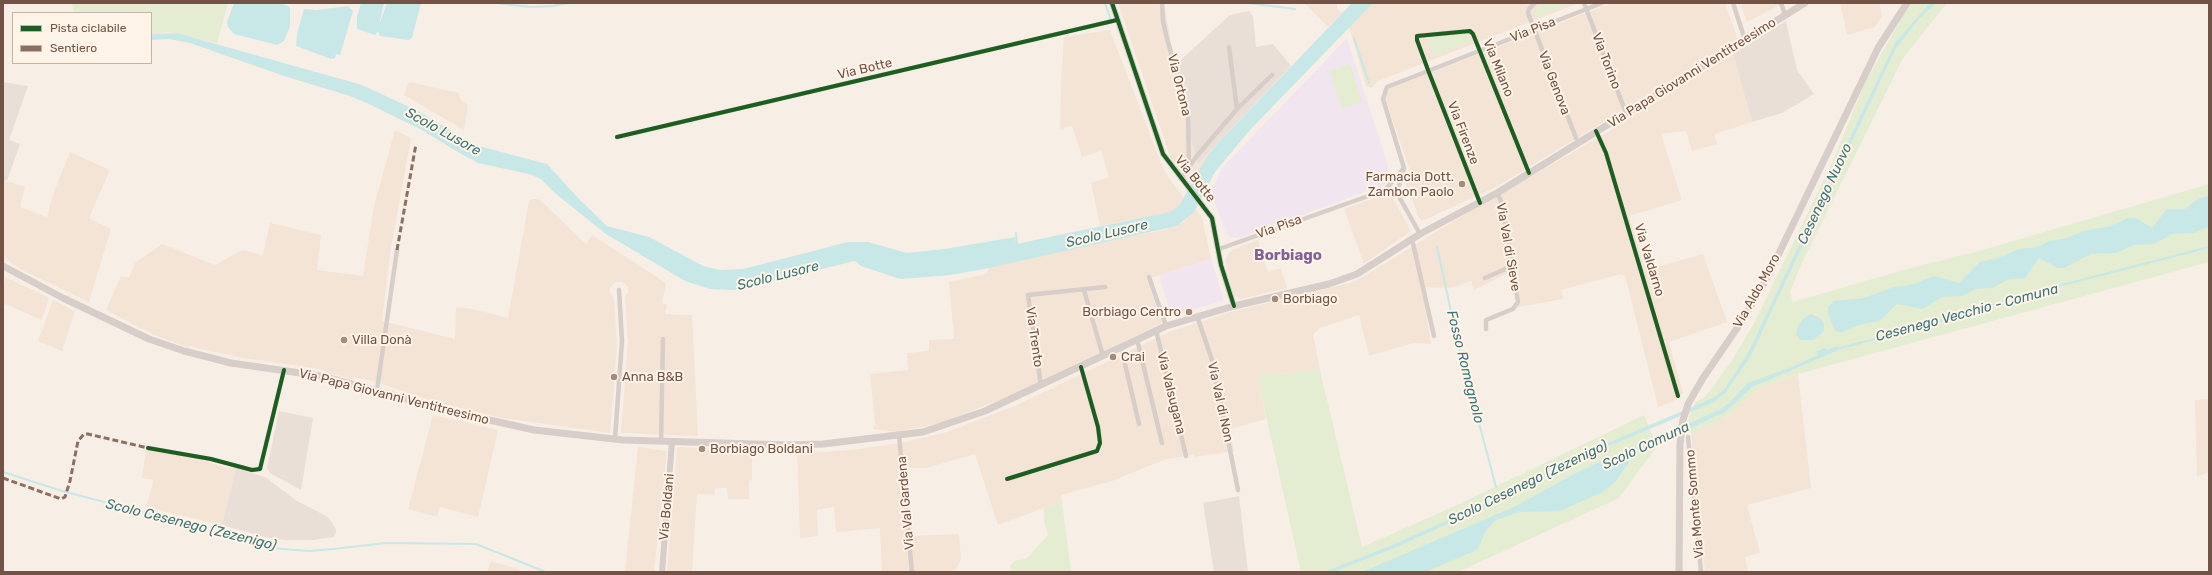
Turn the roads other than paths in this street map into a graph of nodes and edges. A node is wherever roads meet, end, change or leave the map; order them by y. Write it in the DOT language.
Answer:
graph roads {
  1 [pos="1112,3"];
  2 [pos="1162,3"];
  3 [pos="1535,3"];
  4 [pos="1584,3"];
  5 [pos="1602,3"];
  6 [pos="1733,3"];
  7 [pos="1781,3"];
  8 [pos="1805,3"];
  9 [pos="1907,3"];
  10 [pos="1587,9"];
  11 [pos="1785,15"];
  12 [pos="1118,20"];
  13 [pos="1534,29"];
  14 [pos="1745,40"];
  15 [pos="1229,47"];
  16 [pos="1480,50"];
  17 [pos="1428,70"];
  18 [pos="1272,74"];
  19 [pos="1237,109"];
  20 [pos="1626,113"];
  21 [pos="1596,132"];
  22 [pos="617,137"];
  23 [pos="1578,142"];
  24 [pos="1189,167"];
  25 [pos="1404,168"];
  26 [pos="1529,173"];
  27 [pos="1181,179"];
  28 [pos="1385,190"];
  29 [pos="1497,193"];
  30 [pos="1397,194"];
  31 [pos="1480,202"];
  32 [pos="1420,234"];
  33 [pos="1412,239"];
  34 [pos="1219,249"];
  35 [pos="397,250"];
  36 [pos="3,266"];
  37 [pos="1512,266"];
  38 [pos="1149,277"];
  39 [pos="1485,278"];
  40 [pos="1105,288"];
  41 [pos="619,290"];
  42 [pos="1084,290"];
  43 [pos="1234,306"];
  44 [pos="1197,316"];
  45 [pos="1166,326"];
  46 [pos="1486,329"];
  47 [pos="1156,330"];
  48 [pos="1434,336"];
  49 [pos="663,339"];
  50 [pos="1137,339"];
  51 [pos="1121,347"];
  52 [pos="1102,356"];
  53 [pos="1081,367"];
  54 [pos="284,370"];
  55 [pos="1041,386"];
  56 [pos="377,390"];
  57 [pos="1678,396"];
  58 [pos="1140,424"];
  59 [pos="899,435"];
  60 [pos="1688,437"];
  61 [pos="615,439"];
  62 [pos="662,442"];
  63 [pos="672,442"];
  64 [pos="1162,443"];
  65 [pos="148,448"];
  66 [pos="1186,456"];
  67 [pos="1007,479"];
  68 [pos="1238,490"];
  69 [pos="662,572"];
  70 [pos="912,572"];
  71 [pos="1679,572"];
  72 [pos="1701,572"];
  1 -- 12 [label="street, Via Botte"];
  2 -- 24 [label="street, Via Ortona"];
  3 -- 13 [label="street, Via Genova"];
  4 -- 10 [label="street"];
  5 -- 10 [label="street, Via Pisa"];
  6 -- 14 [label="street"];
  7 -- 11 [label="street"];
  8 -- 11 [label="main road, Via Papa Giovanni Ventitreesimo"];
  9 -- 71 [label="main road, Via Aldo Moro"];
  10 -- 13 [label="street, Via Pisa"];
  10 -- 20 [label="street, Via Torino"];
  11 -- 14 [label="main road, Via Papa Giovanni Ventitreesimo"];
  12 -- 22 [label="street, Via Botte"];
  12 -- 27 [label="street, Via Botte"];
  13 -- 16 [label="street, Via Pisa"];
  13 -- 23 [label="street, Via Genova"];
  14 -- 20 [label="main road, Via Papa Giovanni Ventitreesimo"];
  15 -- 19 [label="street"];
  16 -- 17 [label="street, Via Pisa"];
  16 -- 17 [label="street, Via Milano"];
  16 -- 26 [label="street, Via Milano"];
  17 -- 25 [label="street, Via Pisa"];
  17 -- 31 [label="street, Via Firenze"];
  18 -- 19 [label="street"];
  19 -- 24 [label="street"];
  20 -- 21 [label="main road, Via Papa Giovanni Ventitreesimo"];
  21 -- 23 [label="main road, Via Papa Giovanni Ventitreesimo"];
  21 -- 57 [label="street, Via Valdarno"];
  23 -- 26 [label="main road, Via Papa Giovanni Ventitreesimo"];
  24 -- 27 [label="street"];
  25 -- 28 [label="street, Via Pisa"];
  25 -- 30 [label="street"];
  26 -- 29 [label="main road, Via Papa Giovanni Ventitreesimo"];
  27 -- 34 [label="street, Via Botte"];
  28 -- 30 [label="street"];
  28 -- 34 [label="street, Via Pisa"];
  29 -- 31 [label="main road, Via Papa Giovanni Ventitreesimo"];
  29 -- 37 [label="street, Via Val di Sieve"];
  30 -- 32 [label="street"];
  31 -- 32 [label="main road, Via Papa Giovanni Ventitreesimo"];
  32 -- 33 [label="main road, Via Papa Giovanni Ventitreesimo"];
  33 -- 43 [label="main road, Via Papa Giovanni Ventitreesimo"];
  33 -- 48 [label="street"];
  34 -- 43 [label="street, Via Botte"];
  35 -- 56 [label="street"];
  36 -- 54 [label="main road, Via Papa Giovanni Ventitreesimo"];
  37 -- 39 [label="street"];
  37 -- 46 [label="street, Via Val di Sieve"];
  38 -- 45 [label="street"];
  40 -- 42 [label="street, Via Trento"];
  41 -- 61 [label="street"];
  42 -- 52 [label="street"];
  42 -- 55 [label="street, Via Trento"];
  43 -- 44 [label="main road, Via Papa Giovanni Ventitreesimo"];
  44 -- 45 [label="main road, Via Papa Giovanni Ventitreesimo"];
  44 -- 68 [label="street, Via Val di Non"];
  45 -- 47 [label="main road, Via Papa Giovanni Ventitreesimo"];
  47 -- 50 [label="main road, Via Papa Giovanni Ventitreesimo"];
  47 -- 66 [label="street, Via Valsugana"];
  49 -- 62 [label="street"];
  50 -- 51 [label="main road, Via Papa Giovanni Ventitreesimo"];
  50 -- 64 [label="street"];
  51 -- 52 [label="main road, Via Papa Giovanni Ventitreesimo"];
  51 -- 58 [label="street"];
  52 -- 53 [label="main road, Via Papa Giovanni Ventitreesimo"];
  53 -- 55 [label="main road, Via Papa Giovanni Ventitreesimo"];
  53 -- 67 [label="street"];
  54 -- 56 [label="main road, Via Papa Giovanni Ventitreesimo"];
  54 -- 65 [label="street"];
  55 -- 59 [label="main road, Via Papa Giovanni Ventitreesimo"];
  56 -- 61 [label="main road, Via Papa Giovanni Ventitreesimo"];
  59 -- 63 [label="main road, Via Papa Giovanni Ventitreesimo"];
  59 -- 70 [label="street, Via Val Gardena"];
  60 -- 72 [label="street, Via Monte Sommo"];
  61 -- 62 [label="main road, Via Papa Giovanni Ventitreesimo"];
  62 -- 63 [label="main road, Via Papa Giovanni Ventitreesimo"];
  63 -- 69 [label="street, Via Boldani"];
}
